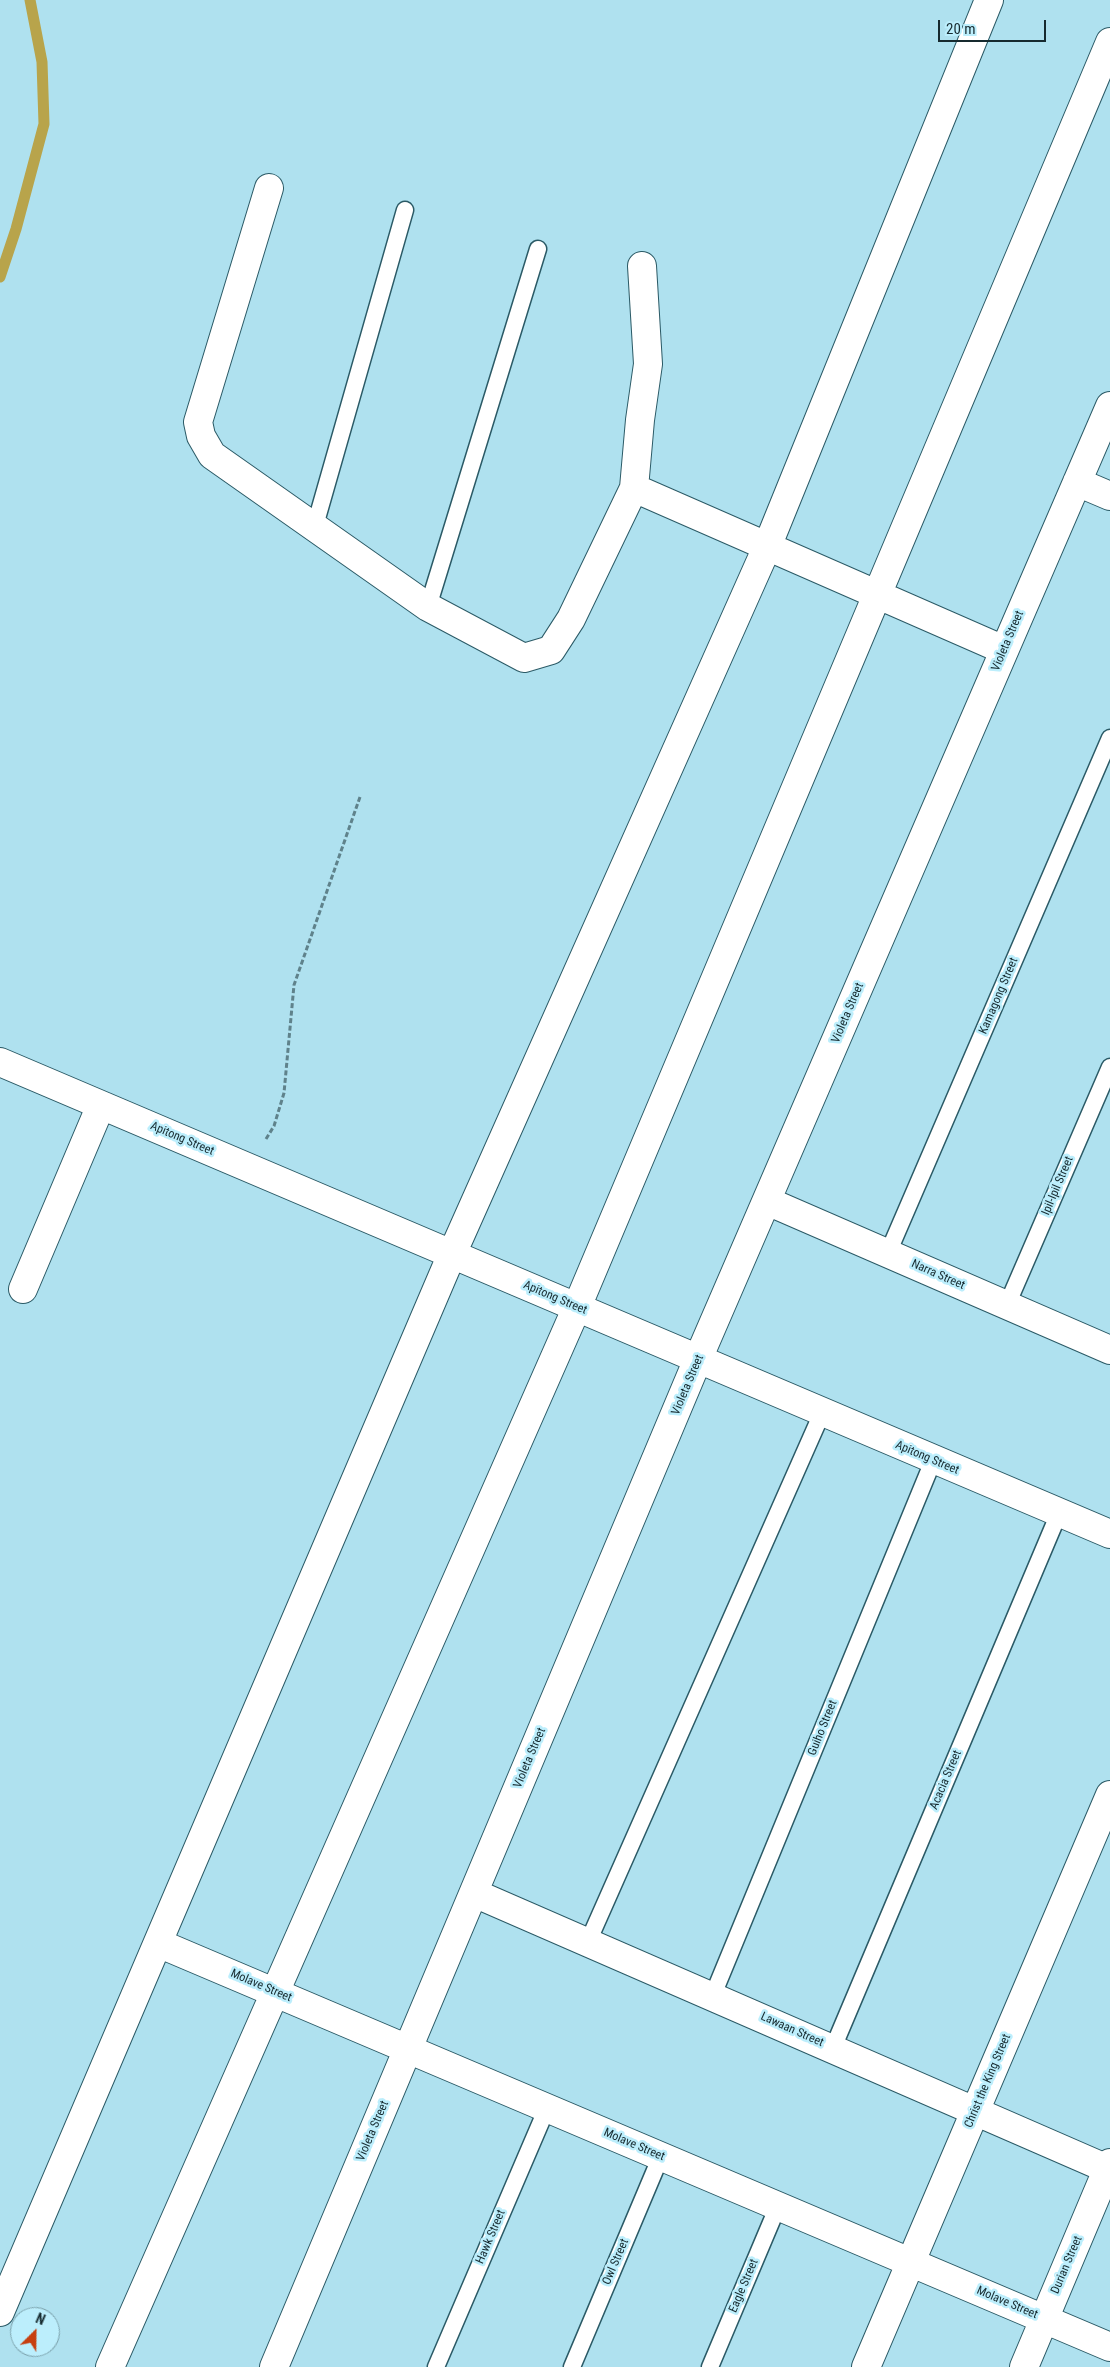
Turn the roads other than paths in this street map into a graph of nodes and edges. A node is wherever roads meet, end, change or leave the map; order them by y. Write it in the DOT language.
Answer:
graph roads {
  1 [pos="989,0"];
  2 [pos="1110,42"];
  3 [pos="269,188"];
  4 [pos="405,210"];
  5 [pos="538,249"];
  6 [pos="642,266"];
  7 [pos="1110,406"];
  8 [pos="1077,482"];
  9 [pos="634,488"];
  10 [pos="1110,496"];
  11 [pos="314,529"];
  12 [pos="767,547"];
  13 [pos="877,595"];
  14 [pos="428,607"];
  15 [pos="1004,650"];
  16 [pos="1110,738"];
  17 [pos="0,1062"];
  18 [pos="1110,1067"];
  19 [pos="102,1105"];
  20 [pos="766,1201"];
  21 [pos="888,1253"];
  22 [pos="452,1254"];
  23 [pos="23,1288"];
  24 [pos="1007,1305"];
  25 [pos="577,1307"];
  26 [pos="1110,1350"];
  27 [pos="698,1359"];
  28 [pos="822,1413"];
  29 [pos="933,1460"];
  30 [pos="1059,1513"];
  31 [pos="1110,1534"];
  32 [pos="1110,1795"];
  33 [pos="474,1893"];
  34 [pos="158,1942"];
  35 [pos="588,1942"];
  36 [pos="275,1992"];
  37 [pos="713,1995"];
  38 [pos="833,2048"];
  39 [pos="408,2049"];
  40 [pos="547,2108"];
  41 [pos="975,2111"];
  42 [pos="661,2156"];
  43 [pos="1109,2167"];
  44 [pos="778,2206"];
  45 [pos="911,2262"];
  46 [pos="0,2312"];
  47 [pos="1044,2319"];
  48 [pos="1110,2347"];
  49 [pos="110,2367"];
  50 [pos="274,2367"];
  51 [pos="436,2367"];
  52 [pos="572,2367"];
  53 [pos="710,2367"];
  54 [pos="866,2367"];
  55 [pos="1024,2367"];
  1 -- 12 [label="street"];
  2 -- 13 [label="street"];
  3 -- 11 [label="street"];
  4 -- 11 [label="lane"];
  5 -- 14 [label="lane"];
  6 -- 9 [label="street"];
  7 -- 8 [label="street, Violeta Street"];
  8 -- 10 [label="street"];
  8 -- 15 [label="street, Violeta Street"];
  9 -- 12 [label="street"];
  9 -- 14 [label="street"];
  11 -- 14 [label="street"];
  12 -- 13 [label="street"];
  12 -- 22 [label="street"];
  13 -- 15 [label="street"];
  13 -- 25 [label="street"];
  15 -- 20 [label="street, Violeta Street"];
  16 -- 21 [label="lane, Kamagong Street"];
  17 -- 19 [label="street, Apitong Street"];
  18 -- 24 [label="lane, Ipil-Ipil Street"];
  19 -- 22 [label="street, Apitong Street"];
  19 -- 23 [label="street"];
  20 -- 21 [label="street, Narra Street"];
  20 -- 27 [label="street, Violeta Street"];
  21 -- 24 [label="street, Narra Street"];
  22 -- 25 [label="street, Apitong Street"];
  22 -- 34 [label="street"];
  24 -- 26 [label="street, Narra Street"];
  25 -- 27 [label="street, Apitong Street"];
  25 -- 36 [label="street"];
  27 -- 28 [label="street, Apitong Street"];
  27 -- 33 [label="street, Violeta Street"];
  28 -- 29 [label="street, Apitong Street"];
  28 -- 35 [label="lane"];
  29 -- 30 [label="street, Apitong Street"];
  29 -- 37 [label="lane, Guiho Street"];
  30 -- 31 [label="street, Apitong Street"];
  30 -- 38 [label="lane, Acacia Street"];
  32 -- 41 [label="street, Christ the King Street"];
  33 -- 35 [label="street, Lawaan Street"];
  33 -- 39 [label="street, Violeta Street"];
  34 -- 36 [label="street, Molave Street"];
  34 -- 46 [label="street"];
  35 -- 37 [label="street, Lawaan Street"];
  36 -- 39 [label="street, Molave Street"];
  36 -- 49 [label="street"];
  37 -- 38 [label="street, Lawaan Street"];
  38 -- 41 [label="street, Lawaan Street"];
  39 -- 40 [label="street, Molave Street"];
  39 -- 50 [label="street, Violeta Street"];
  40 -- 42 [label="street, Molave Street"];
  40 -- 51 [label="lane, Hawk Street"];
  41 -- 43 [label="street, Lawaan Street"];
  41 -- 45 [label="street, Christ the King Street"];
  42 -- 44 [label="street, Molave Street"];
  42 -- 52 [label="lane, Owl Street"];
  43 -- 47 [label="street, Durian Street"];
  44 -- 45 [label="street, Molave Street"];
  44 -- 53 [label="lane, Eagle Street"];
  45 -- 47 [label="street, Molave Street"];
  45 -- 54 [label="street, Christ the King Street"];
  47 -- 48 [label="street, Molave Street"];
  47 -- 55 [label="street, Durian Street"];
}
